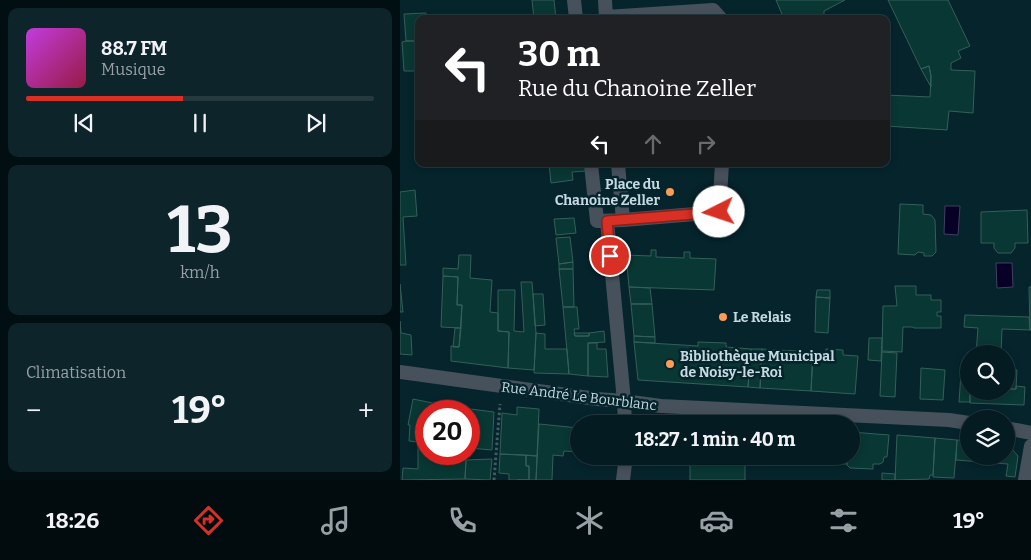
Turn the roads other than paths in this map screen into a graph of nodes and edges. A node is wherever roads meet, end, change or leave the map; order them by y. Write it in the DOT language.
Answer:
graph roads {
  1 [pos="574,0"];
  2 [pos="605,0"];
  3 [pos="576,15"];
  4 [pos="606,15"];
  5 [pos="646,15"];
  6 [pos="717,15"];
  7 [pos="591,167"];
  8 [pos="618,167"];
  9 [pos="722,167"];
  10 [pos="623,220"];
  11 [pos="607,221"];
  12 [pos="400,372"];
  13 [pos="624,401"];
  14 [pos="625,415"];
  15 [pos="960,422"];
  16 [pos="1015,430"];
  17 [pos="1031,433"];
  18 [pos="1031,446"];
  19 [pos="625,465"];
  20 [pos="624,480"];
  21 [pos="1025,480"];
  1 -- 3 [label="street"];
  2 -- 4 [label="street"];
  5 -- 6 [label="street"];
  7 -- 11 [label="street"];
  8 -- 10 [label="street"];
  9 -- 10 [label="street"];
  10 -- 11 [label="street"];
  11 -- 13 [label="street"];
  12 -- 13 [label="street, Rue André Le Bourblanc"];
  13 -- 14 [label="street"];
  13 -- 15 [label="street, Rue André Le Bourblanc"];
  16 -- 17 [label="street"];
  18 -- 21 [label="street"];
  19 -- 20 [label="street"];
}
